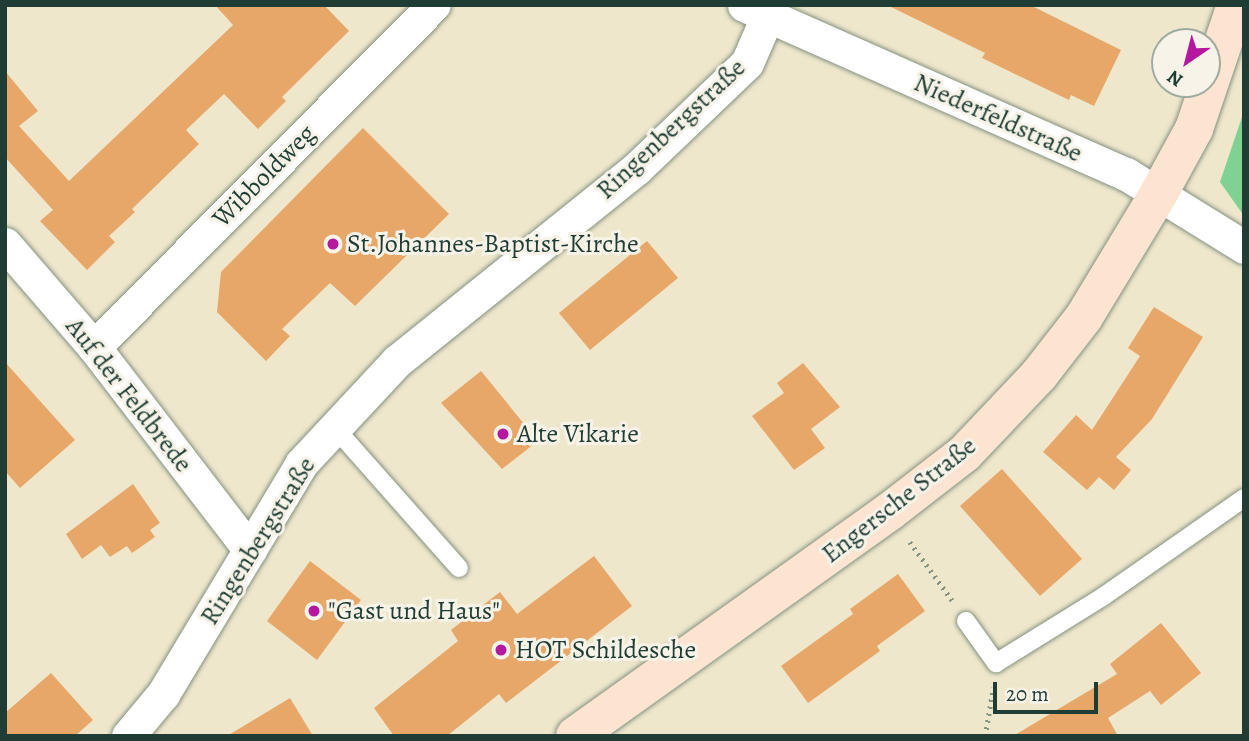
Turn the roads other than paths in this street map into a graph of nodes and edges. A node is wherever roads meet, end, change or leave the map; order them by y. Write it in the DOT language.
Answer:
graph roads {
  1 [pos="435,5"];
  2 [pos="1236,5"];
  3 [pos="756,11"];
  4 [pos="1159,194"];
  5 [pos="5,244"];
  6 [pos="1244,247"];
  7 [pos="94,347"];
  8 [pos="334,428"];
  9 [pos="1244,498"];
  10 [pos="250,550"];
  11 [pos="459,568"];
  12 [pos="967,621"];
  13 [pos="128,736"];
  14 [pos="575,736"];
  1 -- 7 [label="street, Wibboldweg"];
  2 -- 4 [label="main road, Engersche Straße"];
  3 -- 4 [label="street, Niederfeldstraße"];
  3 -- 8 [label="street, Ringenbergstraße"];
  4 -- 6 [label="street, Niederfeldstraße"];
  4 -- 14 [label="main road, Engersche Straße"];
  5 -- 7 [label="street, Auf der Feldbrede"];
  7 -- 10 [label="street, Auf der Feldbrede"];
  8 -- 10 [label="street, Ringenbergstraße"];
  8 -- 11 [label="lane"];
  9 -- 12 [label="lane"];
  10 -- 13 [label="street, Ringenbergstraße"];
}
